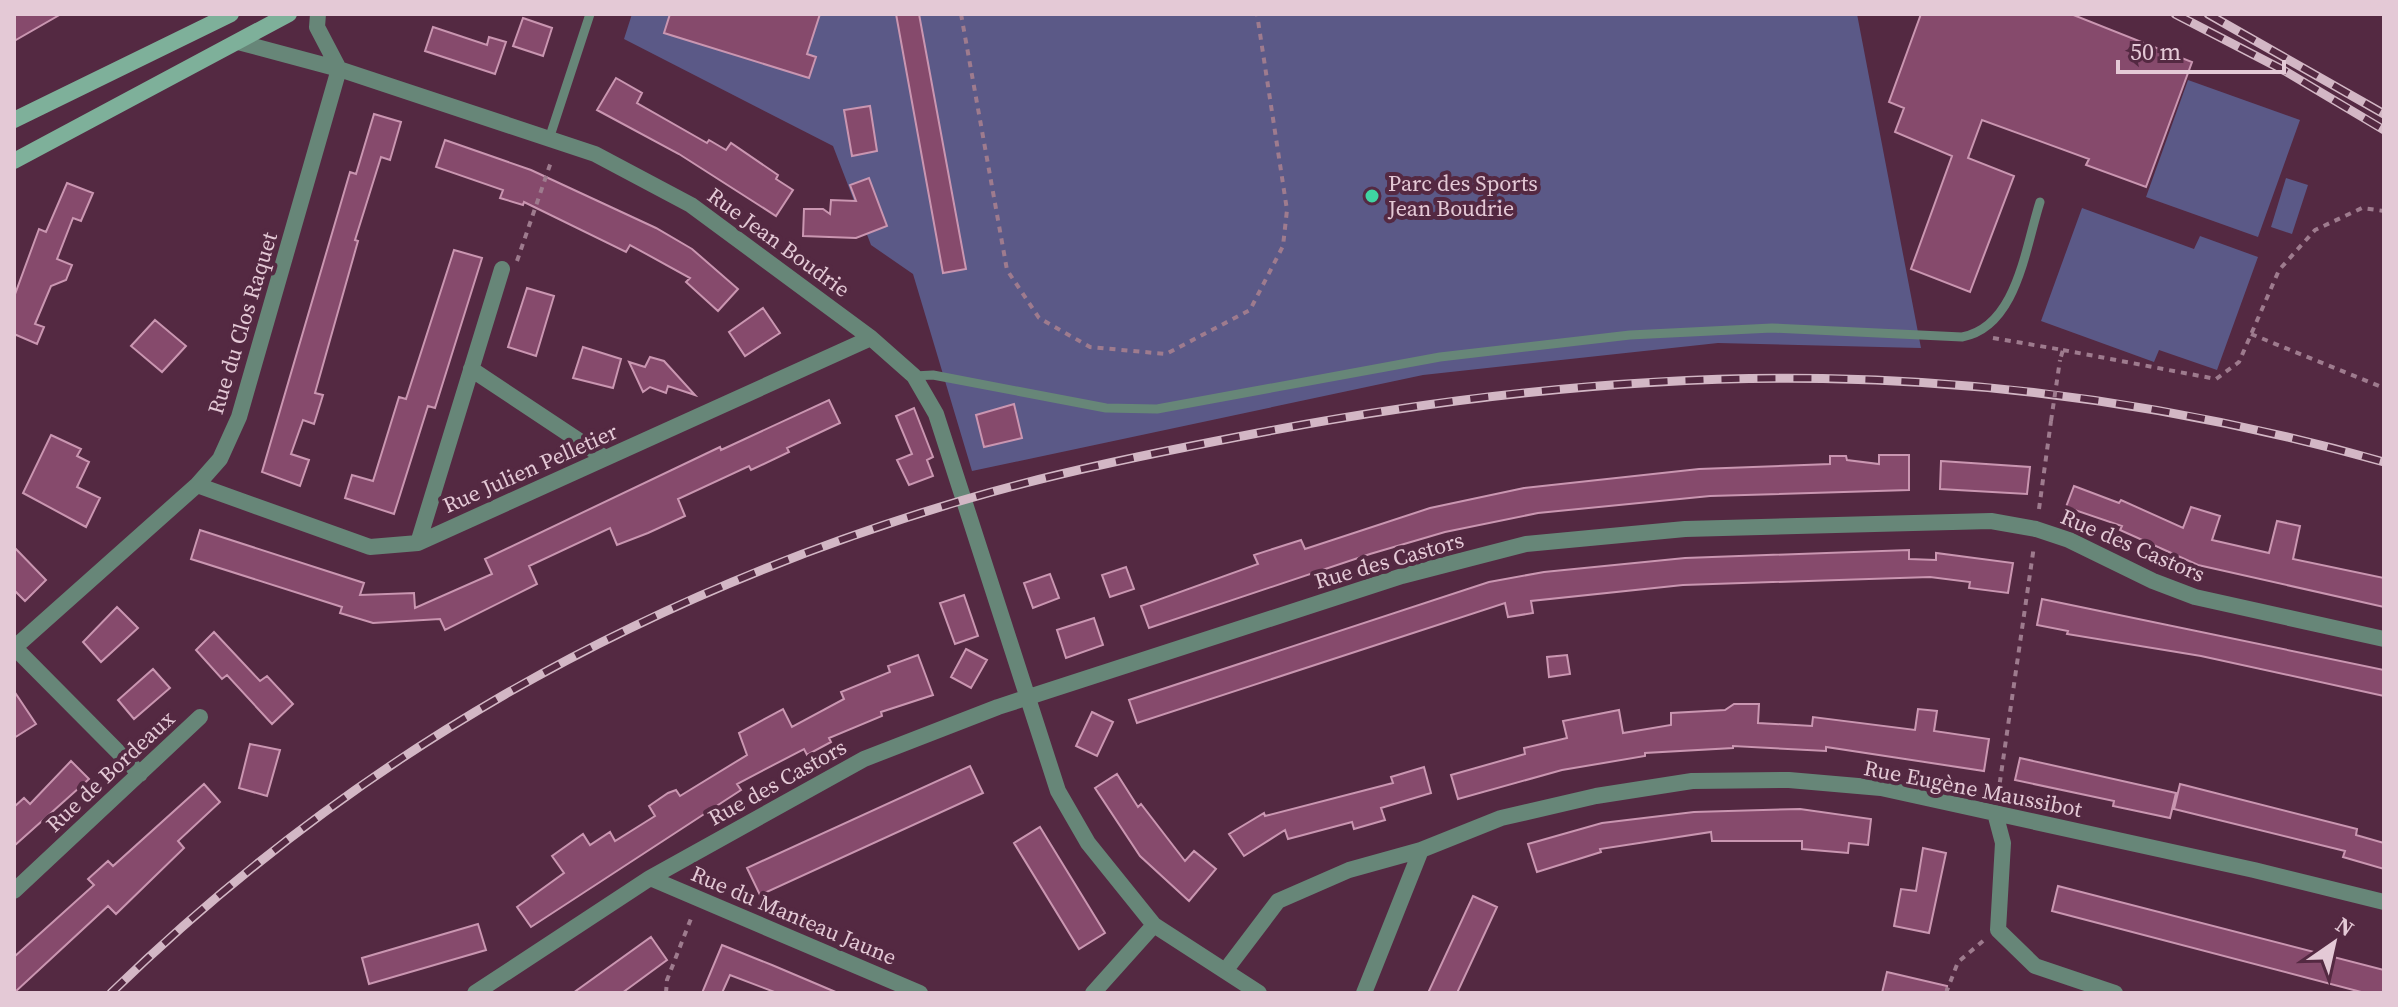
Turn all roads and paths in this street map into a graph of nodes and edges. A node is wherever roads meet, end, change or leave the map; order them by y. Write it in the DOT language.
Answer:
graph roads {
  1 [pos="231,14"];
  2 [pos="289,14"];
  3 [pos="318,14"];
  4 [pos="590,14"];
  5 [pos="961,14"];
  6 [pos="1257,14"];
  7 [pos="238,42"];
  8 [pos="339,69"];
  9 [pos="14,120"];
  10 [pos="554,140"];
  11 [pos="15,162"];
  12 [pos="2040,202"];
  13 [pos="2384,211"];
  14 [pos="502,269"];
  15 [pos="1979,334"];
  16 [pos="2251,334"];
  17 [pos="871,338"];
  18 [pos="2063,350"];
  19 [pos="471,369"];
  20 [pos="914,376"];
  21 [pos="2384,388"];
  22 [pos="605,458"];
  23 [pos="197,485"];
  24 [pos="2036,529"];
  25 [pos="418,543"];
  26 [pos="2384,639"];
  27 [pos="14,647"];
  28 [pos="1027,699"];
  29 [pos="200,717"];
  30 [pos="140,774"];
  31 [pos="1995,813"];
  32 [pos="1421,850"];
  33 [pos="650,878"];
  34 [pos="14,891"];
  35 [pos="699,899"];
  36 [pos="2384,902"];
  37 [pos="1154,925"];
  38 [pos="1998,930"];
  39 [pos="1225,971"];
  40 [pos="475,993"];
  41 [pos="666,993"];
  42 [pos="920,993"];
  43 [pos="1093,993"];
  44 [pos="1259,993"];
  45 [pos="1364,993"];
  46 [pos="1946,993"];
  47 [pos="2115,993"];
  1 -- 9 [label="main road"];
  2 -- 7 [label="main road"];
  3 -- 8 [label="street"];
  4 -- 10 [label="lane"];
  5 -- 6 [label="path"];
  7 -- 8 [label="street, Rue Jean Boudrie"];
  7 -- 11 [label="main road"];
  8 -- 10 [label="street, Rue Jean Boudrie"];
  8 -- 23 [label="street, Rue du Clos Raquet"];
  10 -- 14 [label="path"];
  10 -- 17 [label="street, Rue Jean Boudrie"];
  12 -- 15 [label="lane"];
  13 -- 16 [label="path"];
  14 -- 19 [label="street"];
  15 -- 18 [label="path"];
  15 -- 20 [label="lane"];
  16 -- 18 [label="path"];
  16 -- 21 [label="path"];
  17 -- 20 [label="street, Rue Jean Boudrie"];
  17 -- 22 [label="street, Rue Julien Pelletier"];
  18 -- 24 [label="path, bridge"];
  19 -- 22 [label="street"];
  19 -- 25 [label="street"];
  20 -- 28 [label="street, Rue Jean Boudrie"];
  22 -- 25 [label="street, Rue Julien Pelletier"];
  23 -- 25 [label="street, Rue Julien Pelletier"];
  23 -- 27 [label="street, Rue du Clos Raquet"];
  24 -- 26 [label="street, Rue des Castors"];
  24 -- 28 [label="street, Rue des Castors"];
  24 -- 31 [label="path"];
  27 -- 30 [label="street"];
  28 -- 33 [label="street, Rue des Castors"];
  28 -- 37 [label="street, Rue Jean Boudrie"];
  29 -- 30 [label="street, Rue de Bordeaux"];
  30 -- 34 [label="street, Rue de Bordeaux"];
  31 -- 32 [label="street, Rue Eugène Maussibot"];
  31 -- 36 [label="street, Rue Eugène Maussibot"];
  31 -- 38 [label="street"];
  32 -- 39 [label="street, Rue Eugène Maussibot"];
  32 -- 45 [label="street"];
  33 -- 35 [label="street, Rue du Manteau Jaune"];
  33 -- 40 [label="street, Rue des Castors"];
  35 -- 41 [label="path"];
  35 -- 42 [label="street, Rue du Manteau Jaune"];
  37 -- 39 [label="street, Rue Jean Boudrie"];
  37 -- 43 [label="street"];
  38 -- 46 [label="path"];
  38 -- 47 [label="street"];
  39 -- 44 [label="street, Rue Jean Boudrie"];
}
